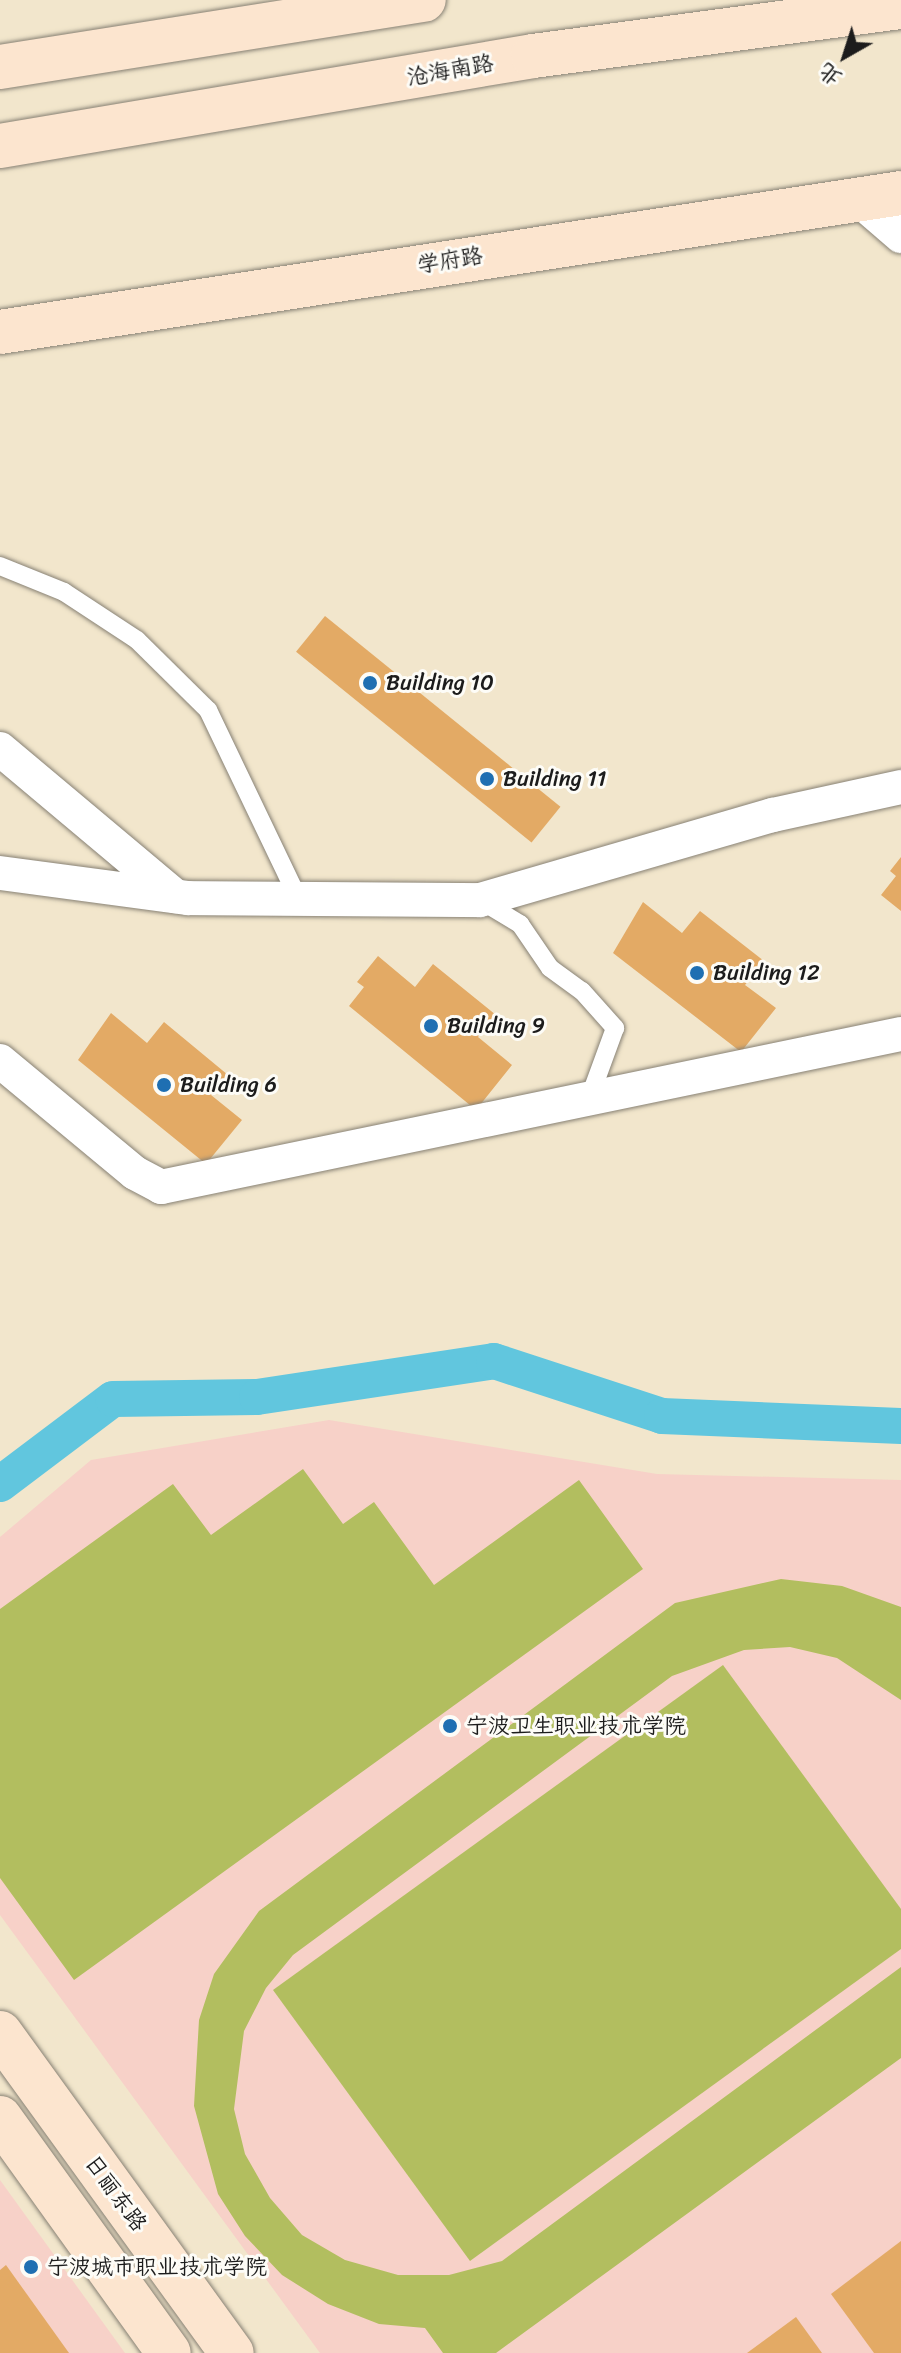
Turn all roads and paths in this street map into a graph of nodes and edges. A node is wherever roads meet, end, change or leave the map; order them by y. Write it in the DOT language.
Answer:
graph roads {
  1 [pos="424,0"];
  2 [pos="901,7"];
  3 [pos="0,67"];
  4 [pos="0,146"];
  5 [pos="901,193"];
  6 [pos="858,199"];
  7 [pos="901,236"];
  8 [pos="0,332"];
  9 [pos="0,566"];
  10 [pos="0,749"];
  11 [pos="901,787"];
  12 [pos="0,873"];
  13 [pos="175,896"];
  14 [pos="299,900"];
  15 [pos="480,900"];
  16 [pos="901,1034"];
  17 [pos="0,1061"];
  18 [pos="589,1099"];
  19 [pos="0,2033"];
  20 [pos="0,2118"];
  21 [pos="169,2353"];
  22 [pos="232,2353"];
  1 -- 3 [label="main road"];
  2 -- 4 [label="main road, 沧海南路"];
  5 -- 6 [label="main road, 学府路"];
  6 -- 7 [label="street"];
  6 -- 8 [label="main road, 学府路"];
  9 -- 14 [label="lane"];
  10 -- 13 [label="street"];
  11 -- 15 [label="street"];
  12 -- 13 [label="street"];
  13 -- 14 [label="street"];
  14 -- 15 [label="street"];
  15 -- 18 [label="lane"];
  16 -- 18 [label="street"];
  17 -- 18 [label="street"];
  19 -- 22 [label="main road, 日丽东路"];
  20 -- 21 [label="main road"];
}
